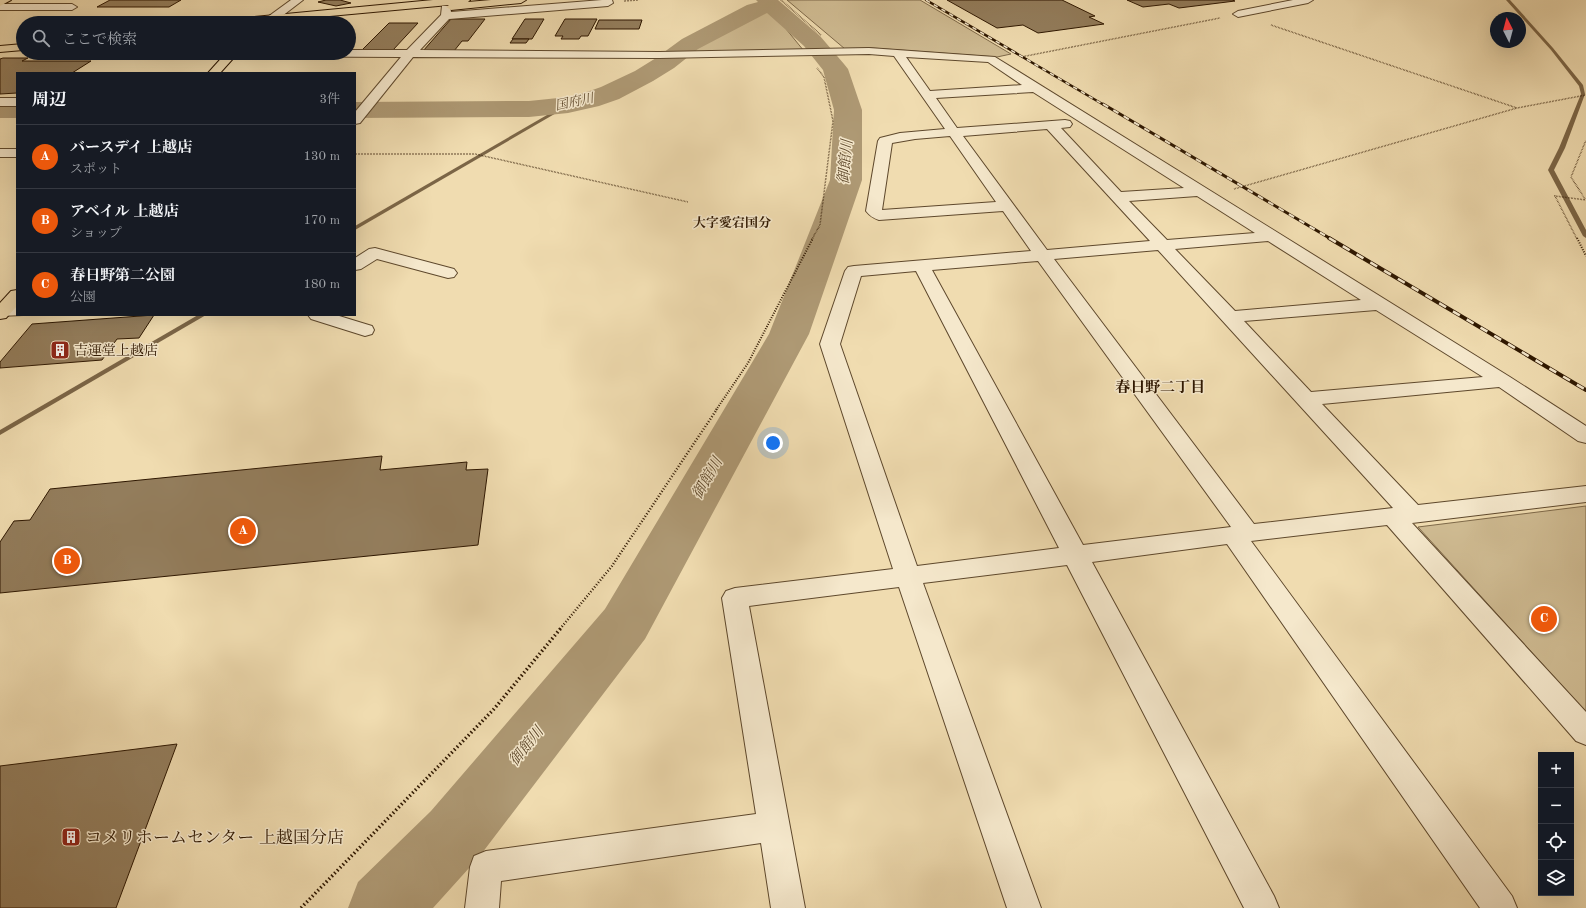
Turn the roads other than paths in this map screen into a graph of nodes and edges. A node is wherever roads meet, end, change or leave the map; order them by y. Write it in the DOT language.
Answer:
graph roads {
  1 [pos="6,0"];
  2 [pos="298,0"];
  3 [pos="465,0"];
  4 [pos="521,0"];
  5 [pos="607,0"];
  6 [pos="1308,0"];
  7 [pos="0,2"];
  8 [pos="0,7"];
  9 [pos="72,7"];
  10 [pos="446,12"];
  11 [pos="1238,14"];
  12 [pos="277,16"];
  13 [pos="316,16"];
  14 [pos="356,18"];
  15 [pos="16,41"];
  16 [pos="0,42"];
  17 [pos="16,48"];
  18 [pos="0,49"];
  19 [pos="898,53"];
  20 [pos="356,54"];
  21 [pos="409,55"];
  22 [pos="226,60"];
  23 [pos="215,72"];
  24 [pos="1035,88"];
  25 [pos="927,95"];
  26 [pos="0,102"];
  27 [pos="16,102"];
  28 [pos="357,118"];
  29 [pos="1088,122"];
  30 [pos="1050,125"];
  31 [pos="954,131"];
  32 [pos="0,153"];
  33 [pos="16,153"];
  34 [pos="1203,193"];
  35 [pos="1116,197"];
  36 [pos="1007,206"];
  37 [pos="1272,236"];
  38 [pos="1162,246"];
  39 [pos="1043,256"];
  40 [pos="356,264"];
  41 [pos="922,266"];
  42 [pos="448,273"];
  43 [pos="16,296"];
  44 [pos="1378,304"];
  45 [pos="5,312"];
  46 [pos="320,316"];
  47 [pos="1230,317"];
  48 [pos="365,330"];
  49 [pos="1502,381"];
  50 [pos="1305,399"];
  51 [pos="1586,436"];
  52 [pos="1586,494"];
  53 [pos="1403,516"];
  54 [pos="1241,534"];
  55 [pos="1075,556"];
  56 [pos="908,576"];
  57 [pos="1586,732"];
  58 [pos="775,826"];
  59 [pos="482,908"];
  60 [pos="788,908"];
  61 [pos="1024,908"];
  62 [pos="1262,908"];
  63 [pos="1500,908"];
  1 -- 7 [label="main road"];
  2 -- 12 [label="street"];
  3 -- 13 [label="main road"];
  4 -- 10 [label="main road"];
  5 -- 10 [label="street"];
  6 -- 11 [label="street"];
  8 -- 9 [label="street"];
  10 -- 14 [label="main road"];
  10 -- 21 [label="street"];
  15 -- 16 [label="main road"];
  17 -- 18 [label="main road"];
  19 -- 21 [label="street"];
  19 -- 24 [label="street"];
  19 -- 25 [label="street"];
  20 -- 21 [label="street"];
  21 -- 28 [label="street"];
  22 -- 23 [label="main road"];
  24 -- 25 [label="street"];
  24 -- 29 [label="street"];
  25 -- 31 [label="street"];
  26 -- 27 [label="street"];
  29 -- 30 [label="street"];
  29 -- 34 [label="street"];
  30 -- 31 [label="street"];
  30 -- 35 [label="street"];
  31 -- 36 [label="street"];
  31 -- 36 [label="street"];
  32 -- 33 [label="street"];
  34 -- 35 [label="street"];
  34 -- 37 [label="street"];
  35 -- 38 [label="street"];
  36 -- 39 [label="street"];
  37 -- 38 [label="street"];
  37 -- 44 [label="street"];
  38 -- 39 [label="street"];
  38 -- 47 [label="street"];
  39 -- 41 [label="street"];
  39 -- 54 [label="street"];
  40 -- 42 [label="street"];
  41 -- 55 [label="street"];
  41 -- 56 [label="street"];
  43 -- 45 [label="main road"];
  44 -- 47 [label="street"];
  44 -- 49 [label="street"];
  46 -- 48 [label="street"];
  47 -- 50 [label="street"];
  49 -- 50 [label="street"];
  49 -- 51 [label="street"];
  50 -- 53 [label="street"];
  52 -- 53 [label="street"];
  53 -- 54 [label="street"];
  53 -- 57 [label="street"];
  54 -- 55 [label="street"];
  54 -- 63 [label="street"];
  55 -- 56 [label="street"];
  55 -- 62 [label="street"];
  56 -- 58 [label="street"];
  56 -- 61 [label="street"];
  58 -- 59 [label="street"];
  58 -- 60 [label="street"];
}
